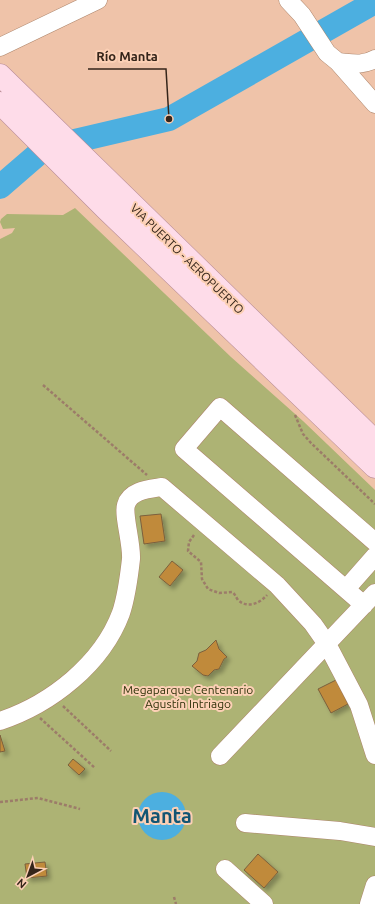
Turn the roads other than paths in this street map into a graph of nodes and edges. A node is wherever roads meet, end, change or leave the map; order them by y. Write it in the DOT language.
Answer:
graph roads {
  1 [pos="98,0"];
  2 [pos="288,0"];
  3 [pos="304,8"];
  4 [pos="0,47"];
  5 [pos="333,57"];
  6 [pos="375,59"];
  7 [pos="0,75"];
  8 [pos="0,103"];
  9 [pos="375,104"];
  10 [pos="113,201"];
  11 [pos="375,441"];
  12 [pos="375,467"];
  13 [pos="375,542"];
  14 [pos="375,556"];
  15 [pos="346,590"];
  16 [pos="370,599"];
  17 [pos="327,644"];
  18 [pos="0,721"];
  19 [pos="375,755"];
  20 [pos="220,756"];
  21 [pos="245,823"];
  22 [pos="375,837"];
  23 [pos="225,869"];
  24 [pos="375,885"];
  25 [pos="264,904"];
  26 [pos="369,904"];
  1 -- 4 [label="street"];
  2 -- 3 [label="street"];
  3 -- 5 [label="street"];
  5 -- 6 [label="street"];
  5 -- 9 [label="street"];
  7 -- 10 [label="main road, VIA PUERTO - AEROPUERTO"];
  8 -- 10 [label="main road, VIA PUERTO - AEROPUERTO"];
  10 -- 11 [label="main road, VIA PUERTO - AEROPUERTO"];
  10 -- 12 [label="main road, VIA PUERTO - AEROPUERTO"];
  13 -- 15 [label="street"];
  14 -- 15 [label="street"];
  15 -- 16 [label="street"];
  16 -- 17 [label="street"];
  17 -- 18 [label="street"];
  17 -- 19 [label="street"];
  17 -- 20 [label="street"];
  21 -- 22 [label="street"];
  23 -- 25 [label="street"];
  24 -- 26 [label="street"];
}
